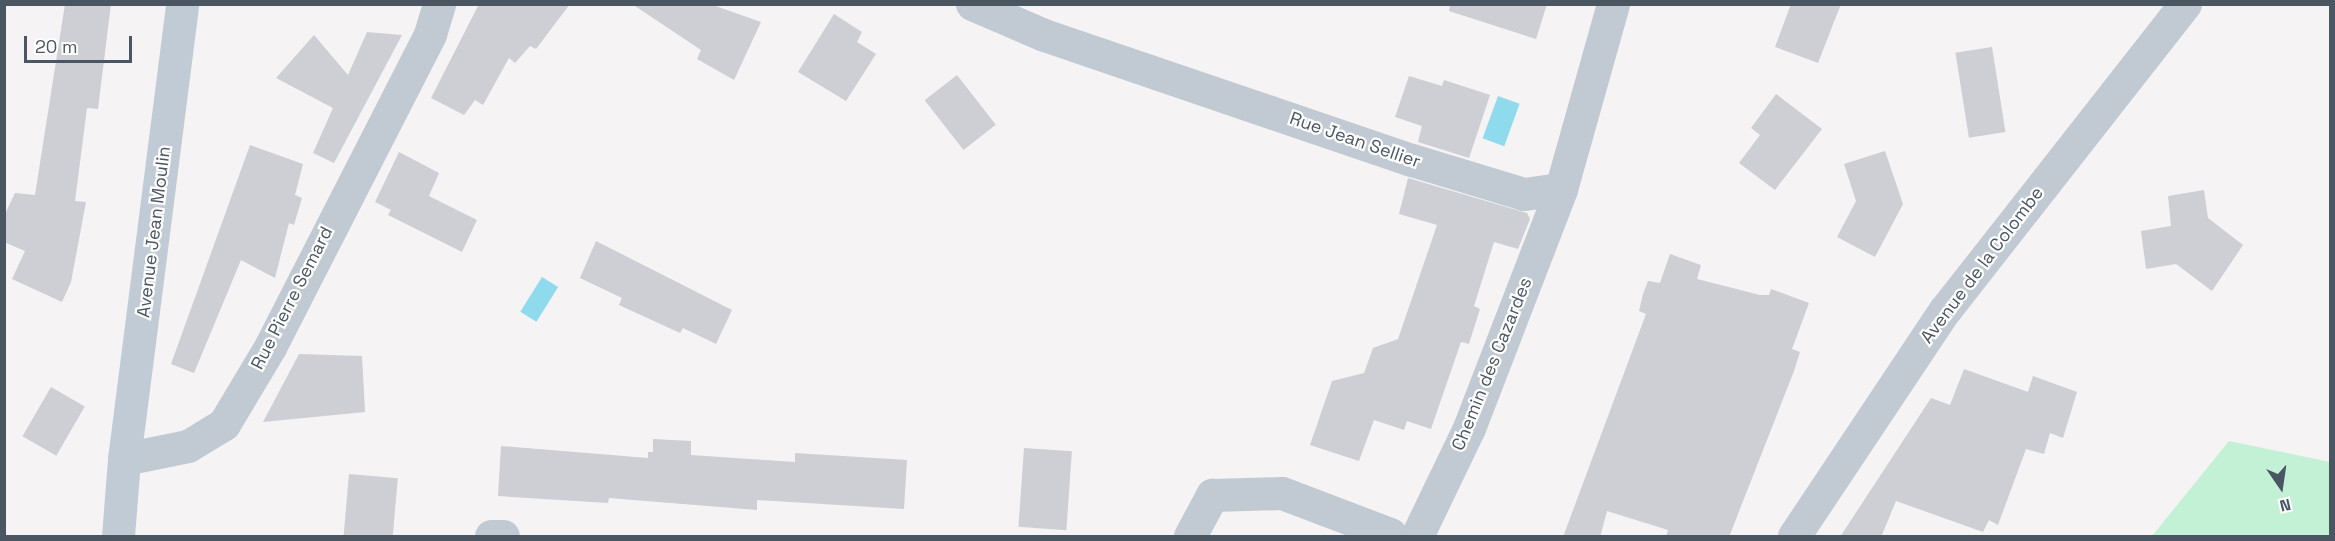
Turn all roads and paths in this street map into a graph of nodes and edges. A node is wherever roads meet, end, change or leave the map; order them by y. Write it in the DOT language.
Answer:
graph roads {
  1 [pos="182,4"];
  2 [pos="439,4"];
  3 [pos="972,4"];
  4 [pos="1613,4"];
  5 [pos="2185,4"];
  6 [pos="1561,189"];
  7 [pos="124,459"];
  8 [pos="1404,535"];
  9 [pos="118,537"];
  10 [pos="490,537"];
  11 [pos="503,537"];
  12 [pos="1190,537"];
  13 [pos="1794,537"];
  1 -- 7 [label="main road, Avenue Jean Moulin"];
  2 -- 7 [label="street, Rue Pierre Semard"];
  3 -- 6 [label="street, Rue Jean Sellier"];
  4 -- 6 [label="street"];
  5 -- 13 [label="street, Avenue de la Colombe"];
  6 -- 8 [label="street, Chemin des Cazardes"];
  7 -- 9 [label="main road"];
  8 -- 12 [label="street"];
  10 -- 11 [label="street"];
}
